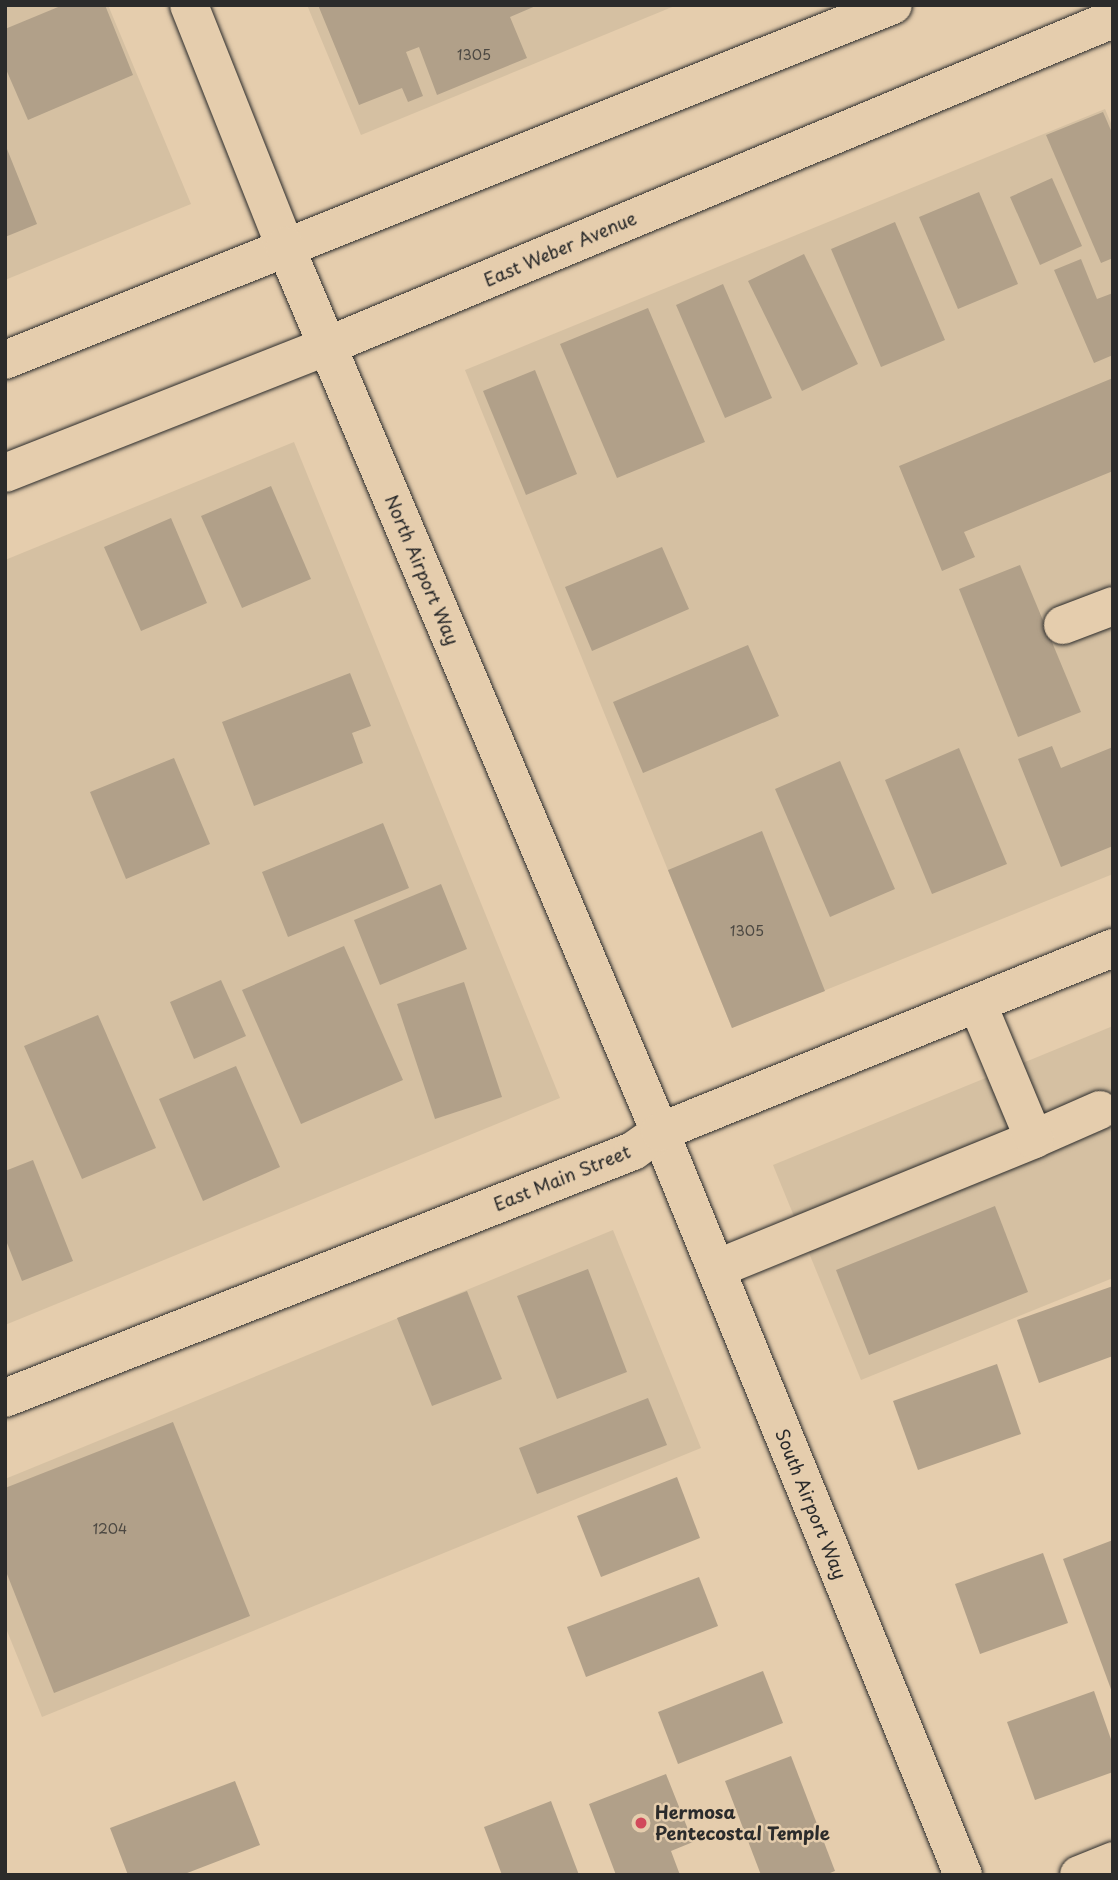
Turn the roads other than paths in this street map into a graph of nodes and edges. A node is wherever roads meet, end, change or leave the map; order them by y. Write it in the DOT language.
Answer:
graph roads {
  1 [pos="189,5"];
  2 [pos="893,5"];
  3 [pos="1113,19"];
  4 [pos="285,246"];
  5 [pos="327,346"];
  6 [pos="5,360"];
  7 [pos="5,473"];
  8 [pos="1113,606"];
  9 [pos="1063,625"];
  10 [pos="1113,948"];
  11 [pos="977,1003"];
  12 [pos="1100,1110"];
  13 [pos="660,1132"];
  14 [pos="1034,1139"];
  15 [pos="716,1269"];
  16 [pos="5,1398"];
  17 [pos="1113,1861"];
  18 [pos="963,1875"];
  19 [pos="1079,1875"];
  1 -- 4 [label="main road, North Airport Way"];
  2 -- 4 [label="main road"];
  3 -- 5 [label="main road, East Weber Avenue"];
  4 -- 5 [label="main road, North Airport Way"];
  4 -- 6 [label="main road"];
  5 -- 7 [label="main road, East Weber Avenue"];
  5 -- 13 [label="main road, North Airport Way"];
  8 -- 9 [label="main road"];
  10 -- 11 [label="main road, East Main Street"];
  11 -- 13 [label="main road, East Main Street"];
  11 -- 14 [label="main road"];
  12 -- 14 [label="main road"];
  13 -- 15 [label="main road, South Airport Way"];
  13 -- 16 [label="main road, East Main Street"];
  14 -- 15 [label="main road"];
  15 -- 18 [label="main road, South Airport Way"];
  17 -- 19 [label="main road"];
}
